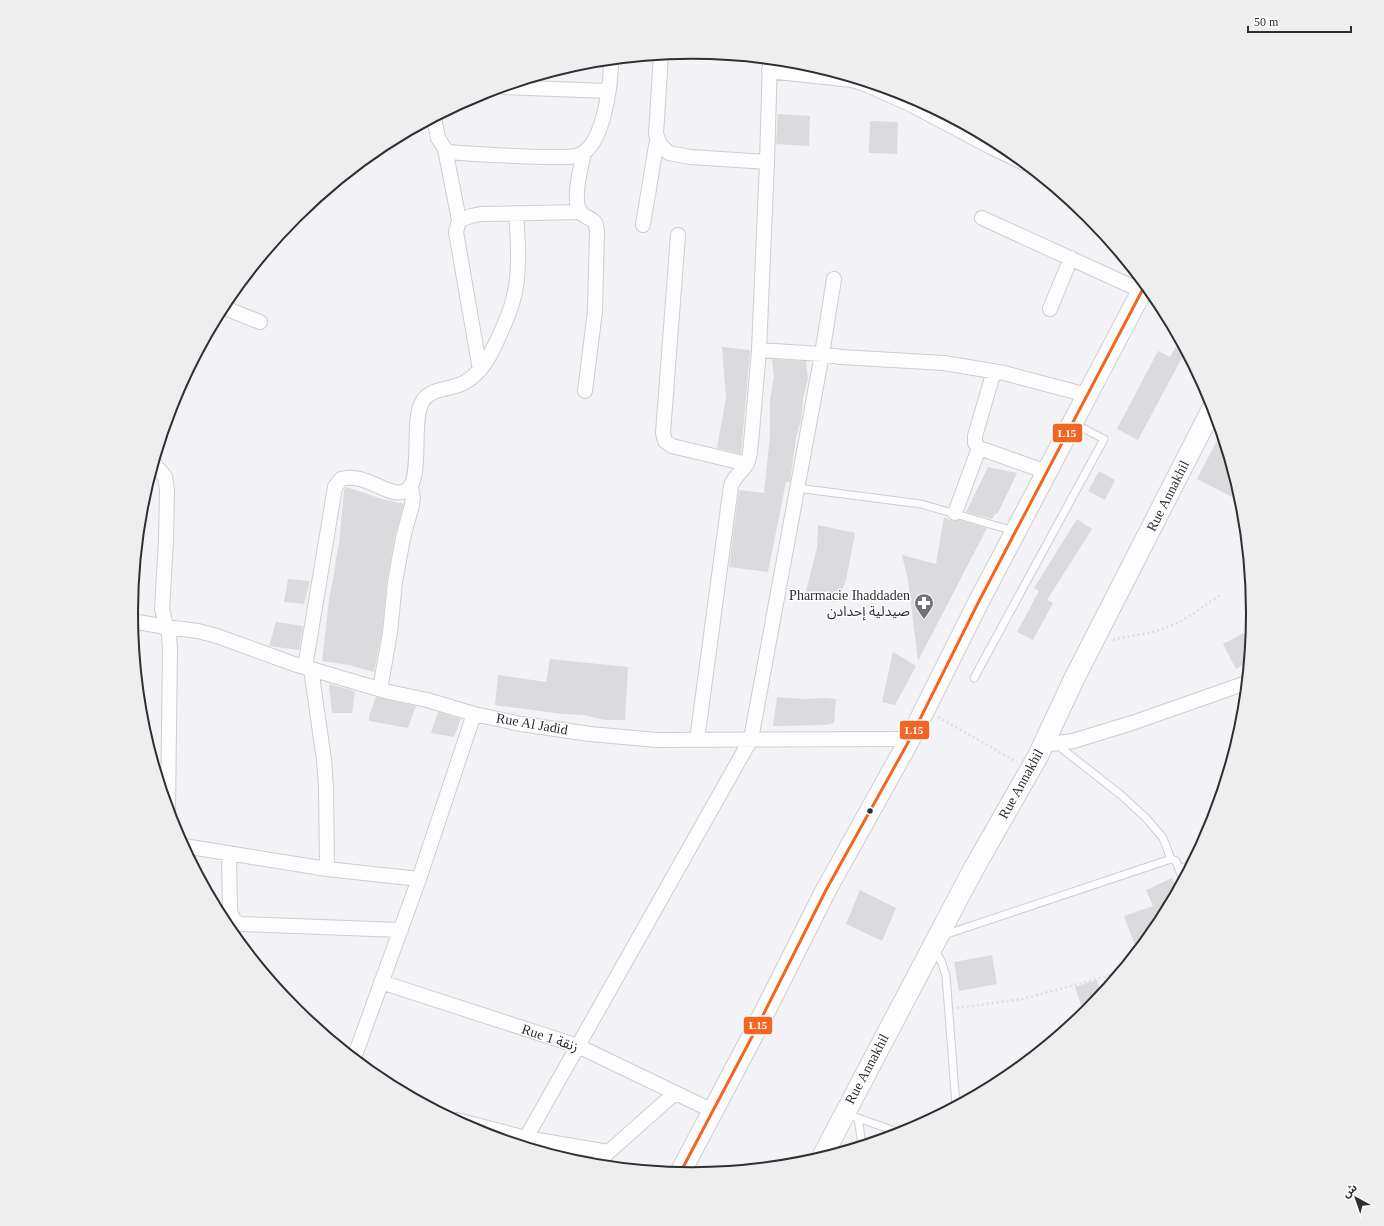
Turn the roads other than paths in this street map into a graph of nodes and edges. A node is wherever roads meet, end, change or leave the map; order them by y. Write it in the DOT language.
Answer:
graph roads {
  1 [pos="661,60"];
  2 [pos="770,65"];
  3 [pos="610,66"];
  4 [pos="811,72"];
  5 [pos="516,87"];
  6 [pos="608,91"];
  7 [pos="899,99"];
  8 [pos="435,122"];
  9 [pos="657,140"];
  10 [pos="445,149"];
  11 [pos="584,152"];
  12 [pos="1000,152"];
  13 [pos="768,162"];
  14 [pos="580,212"];
  15 [pos="516,213"];
  16 [pos="982,218"];
  17 [pos="459,220"];
  18 [pos="643,225"];
  19 [pos="678,235"];
  20 [pos="1071,258"];
  21 [pos="834,279"];
  22 [pos="1140,287"];
  23 [pos="1142,290"];
  24 [pos="228,309"];
  25 [pos="1050,309"];
  26 [pos="260,322"];
  27 [pos="759,350"];
  28 [pos="822,354"];
  29 [pos="480,370"];
  30 [pos="994,371"];
  31 [pos="585,391"];
  32 [pos="1087,395"];
  33 [pos="1209,415"];
  34 [pos="1073,422"];
  35 [pos="979,448"];
  36 [pos="747,464"];
  37 [pos="158,468"];
  38 [pos="1047,472"];
  39 [pos="411,487"];
  40 [pos="798,488"];
  41 [pos="955,513"];
  42 [pos="1016,531"];
  43 [pos="138,622"];
  44 [pos="166,627"];
  45 [pos="308,668"];
  46 [pos="974,678"];
  47 [pos="1241,685"];
  48 [pos="380,689"];
  49 [pos="474,714"];
  50 [pos="910,739"];
  51 [pos="697,740"];
  52 [pos="751,740"];
  53 [pos="1049,744"];
  54 [pos="163,770"];
  55 [pos="165,782"];
  56 [pos="190,847"];
  57 [pos="229,853"];
  58 [pos="1171,859"];
  59 [pos="1184,867"];
  60 [pos="1179,868"];
  61 [pos="328,869"];
  62 [pos="1181,873"];
  63 [pos="419,879"];
  64 [pos="402,930"];
  65 [pos="934,941"];
  66 [pos="381,982"];
  67 [pos="578,1046"];
  68 [pos="356,1053"];
  69 [pos="675,1093"];
  70 [pos="956,1100"];
  71 [pos="713,1111"];
  72 [pos="851,1116"];
  73 [pos="892,1130"];
  74 [pos="524,1141"];
  75 [pos="860,1141"];
  76 [pos="827,1150"];
  77 [pos="608,1152"];
  78 [pos="601,1159"];
  79 [pos="683,1167"];
  1 -- 9 [label="street"];
  2 -- 4 [label="street"];
  2 -- 13 [label="street"];
  3 -- 6 [label="street"];
  5 -- 6 [label="street"];
  6 -- 11 [label="street"];
  7 -- 12 [label="street"];
  8 -- 10 [label="street"];
  9 -- 13 [label="street"];
  9 -- 18 [label="street"];
  10 -- 11 [label="street"];
  10 -- 17 [label="street"];
  11 -- 14 [label="street"];
  13 -- 27 [label="street"];
  14 -- 15 [label="street"];
  14 -- 31 [label="street"];
  15 -- 17 [label="street"];
  15 -- 29 [label="street"];
  16 -- 20 [label="street"];
  17 -- 29 [label="street"];
  19 -- 36 [label="street"];
  20 -- 22 [label="street"];
  20 -- 25 [label="street"];
  21 -- 28 [label="street"];
  23 -- 32 [label="main road"];
  24 -- 26 [label="street"];
  27 -- 28 [label="street"];
  27 -- 36 [label="street"];
  28 -- 30 [label="street"];
  28 -- 40 [label="street"];
  29 -- 39 [label="street"];
  30 -- 32 [label="street"];
  30 -- 35 [label="street"];
  32 -- 34 [label="main road"];
  33 -- 53 [label="main road, Rue Annakhil"];
  34 -- 38 [label="main road"];
  34 -- 46 [label="lane"];
  35 -- 38 [label="street"];
  35 -- 41 [label="street"];
  36 -- 51 [label="street"];
  37 -- 44 [label="street"];
  38 -- 42 [label="main road"];
  39 -- 45 [label="street"];
  39 -- 48 [label="street"];
  40 -- 41 [label="lane"];
  40 -- 52 [label="street"];
  41 -- 42 [label="lane"];
  42 -- 50 [label="main road"];
  43 -- 44 [label="street, Rue Al Jadid"];
  44 -- 45 [label="street, Rue Al Jadid"];
  44 -- 54 [label="street"];
  45 -- 48 [label="street, Rue Al Jadid"];
  45 -- 61 [label="street"];
  47 -- 53 [label="street"];
  48 -- 49 [label="street, Rue Al Jadid"];
  49 -- 51 [label="street, Rue Al Jadid"];
  49 -- 63 [label="street"];
  50 -- 52 [label="street, Rue Al Jadid"];
  50 -- 71 [label="main road"];
  51 -- 52 [label="street, Rue Al Jadid"];
  52 -- 67 [label="street"];
  53 -- 58 [label="lane"];
  53 -- 65 [label="main road, Rue Annakhil"];
  54 -- 55 [label="street"];
  56 -- 57 [label="street"];
  57 -- 61 [label="street"];
  57 -- 64 [label="street"];
  58 -- 60 [label="lane"];
  58 -- 65 [label="lane"];
  59 -- 60 [label="lane"];
  60 -- 62 [label="lane"];
  61 -- 63 [label="street"];
  63 -- 64 [label="street"];
  64 -- 66 [label="street"];
  65 -- 70 [label="lane"];
  65 -- 72 [label="main road, Rue Annakhil"];
  66 -- 67 [label="street, Rue 1 زنقة"];
  66 -- 68 [label="street"];
  67 -- 69 [label="street, Rue 1 زنقة"];
  67 -- 74 [label="street"];
  69 -- 71 [label="street, Rue 1 زنقة"];
  69 -- 77 [label="street"];
  71 -- 79 [label="main road"];
  72 -- 73 [label="lane"];
  72 -- 75 [label="lane"];
  72 -- 76 [label="main road, Rue Annakhil"];
  74 -- 77 [label="street"];
  77 -- 78 [label="street"];
}
